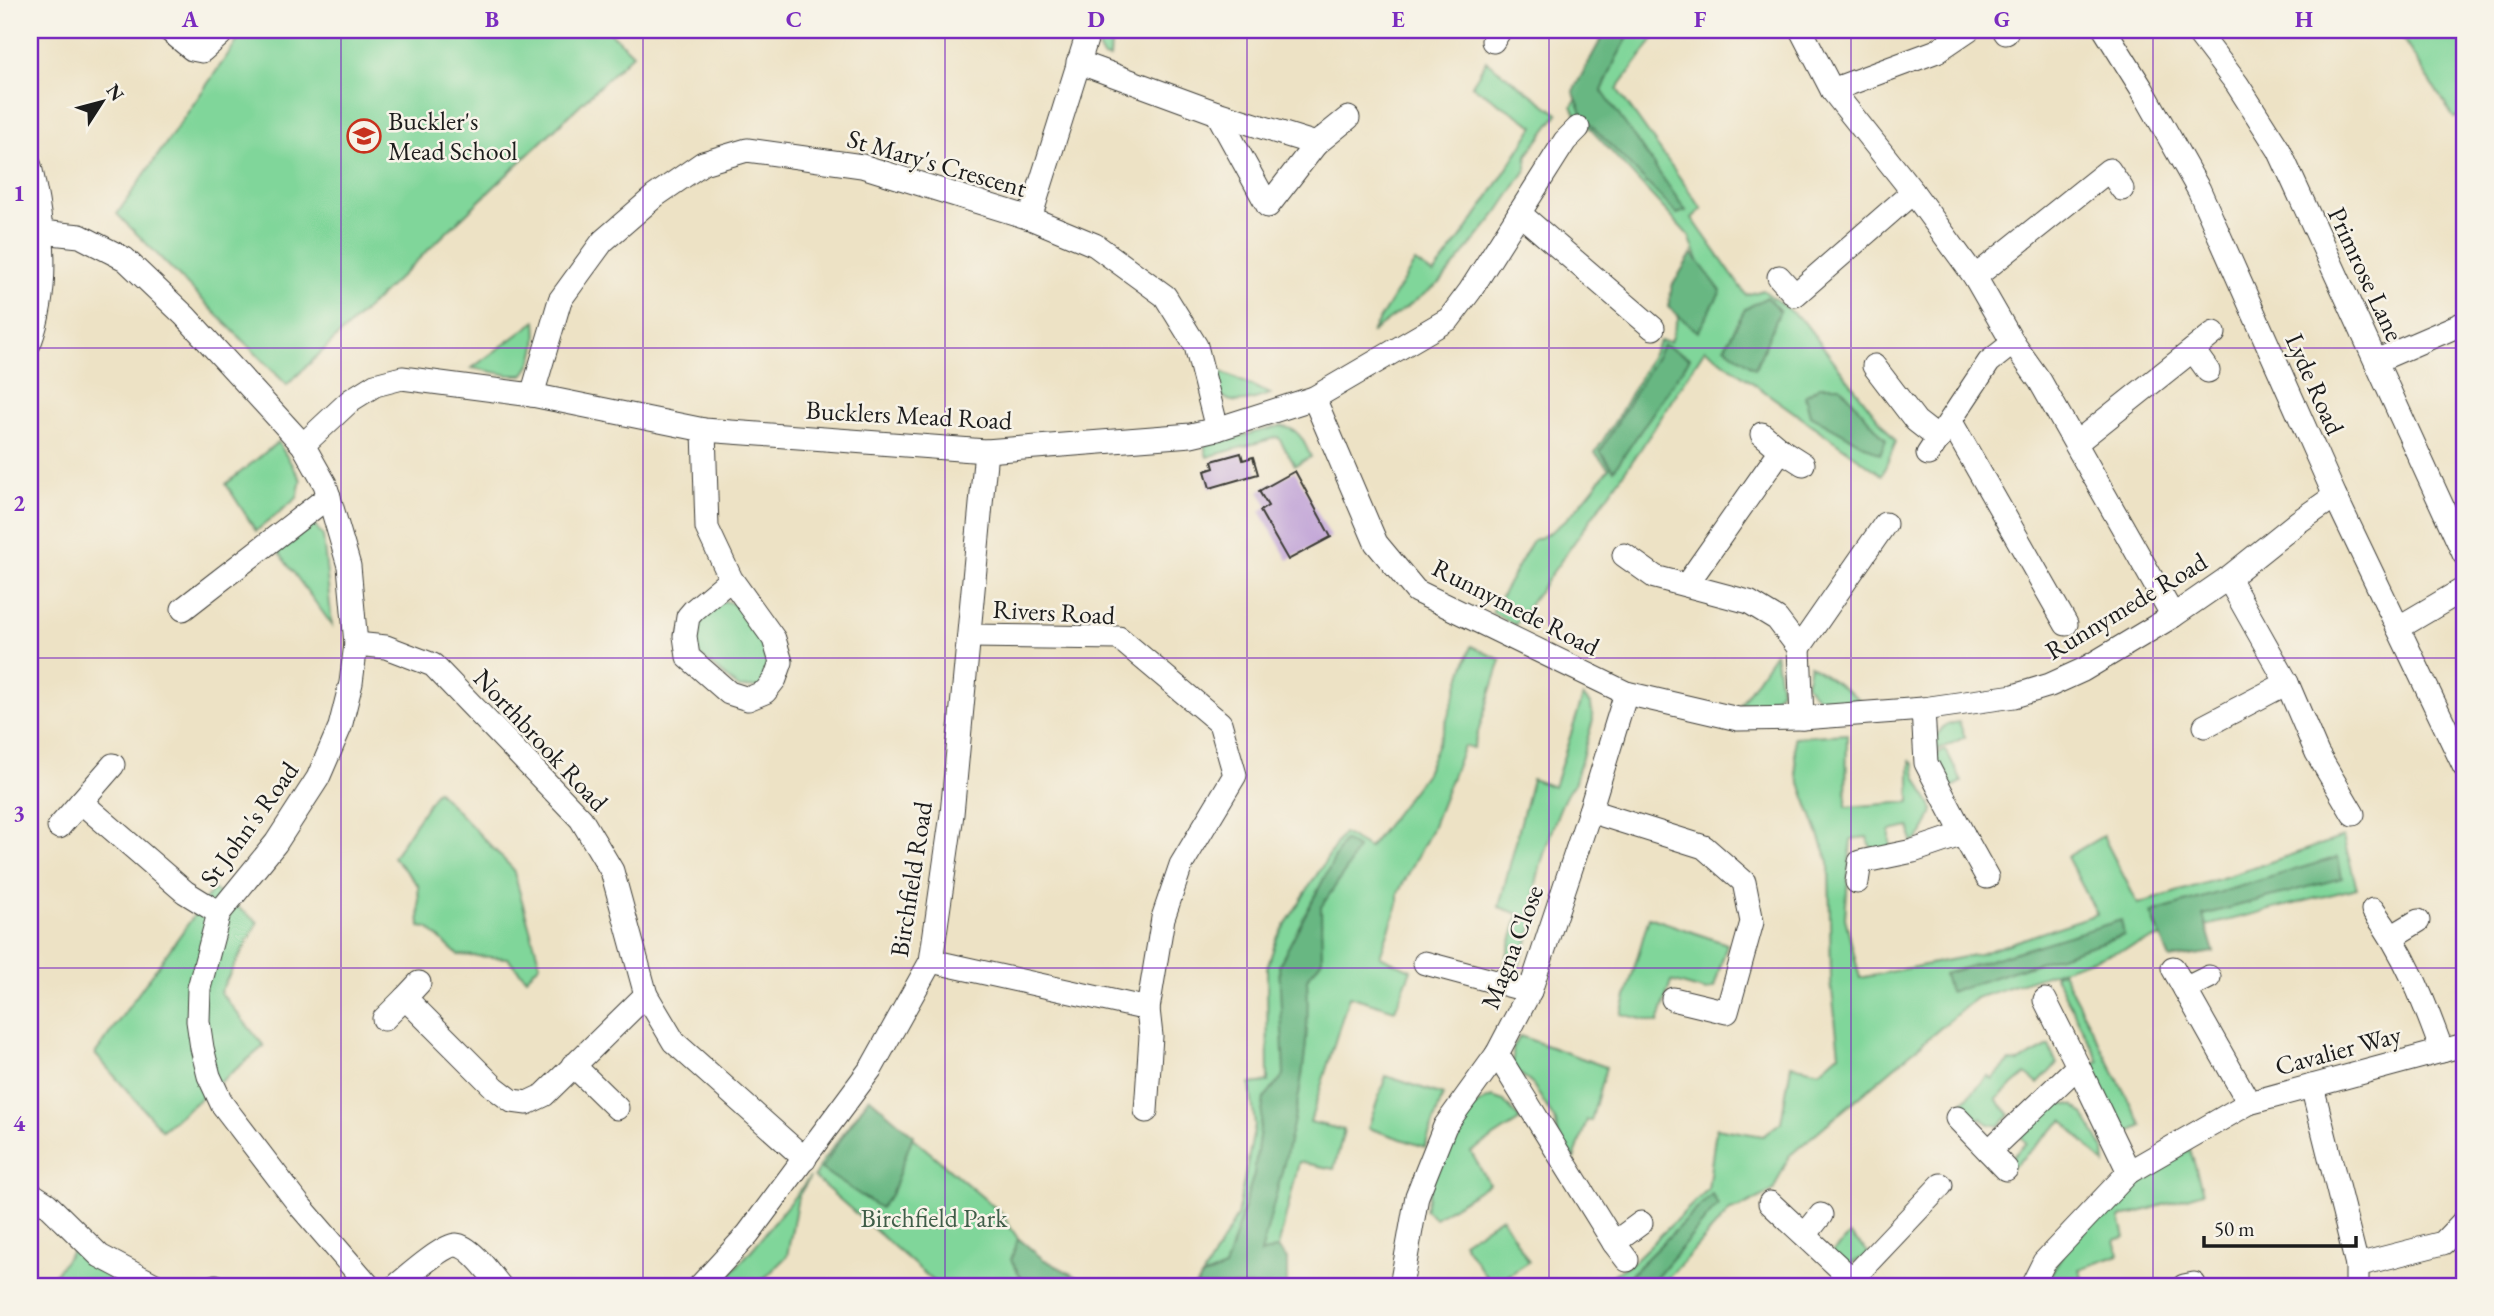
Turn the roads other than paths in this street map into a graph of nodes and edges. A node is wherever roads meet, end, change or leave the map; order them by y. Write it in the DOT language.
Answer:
graph roads {
  1 [pos="169,30"];
  2 [pos="220,30"];
  3 [pos="1089,30"];
  4 [pos="1801,30"];
  5 [pos="1968,30"];
  6 [pos="2105,30"];
  7 [pos="2196,30"];
  8 [pos="1078,62"];
  9 [pos="1832,90"];
  10 [pos="1217,113"];
  11 [pos="1348,118"];
  12 [pos="1578,128"];
  13 [pos="1316,144"];
  14 [pos="30,166"];
  15 [pos="2122,189"];
  16 [pos="1913,192"];
  17 [pos="1519,214"];
  18 [pos="1030,219"];
  19 [pos="41,232"];
  20 [pos="1975,276"];
  21 [pos="1779,277"];
  22 [pos="2464,323"];
  23 [pos="1653,328"];
  24 [pos="2214,333"];
  25 [pos="30,342"];
  26 [pos="2013,343"];
  27 [pos="2193,350"];
  28 [pos="2376,361"];
  29 [pos="1874,366"];
  30 [pos="2208,371"];
  31 [pos="532,396"];
  32 [pos="1314,398"];
  33 [pos="1217,429"];
  34 [pos="704,430"];
  35 [pos="1762,434"];
  36 [pos="1939,438"];
  37 [pos="2076,443"];
  38 [pos="303,445"];
  39 [pos="1781,450"];
  40 [pos="986,451"];
  41 [pos="1803,464"];
  42 [pos="329,496"];
  43 [pos="2335,496"];
  44 [pos="1885,524"];
  45 [pos="2464,554"];
  46 [pos="1624,555"];
  47 [pos="2228,578"];
  48 [pos="731,579"];
  49 [pos="1687,584"];
  50 [pos="2464,589"];
  51 [pos="183,609"];
  52 [pos="2173,616"];
  53 [pos="2066,624"];
  54 [pos="2398,628"];
  55 [pos="970,636"];
  56 [pos="356,645"];
  57 [pos="1799,648"];
  58 [pos="2287,683"];
  59 [pos="1626,693"];
  60 [pos="1923,709"];
  61 [pos="1802,718"];
  62 [pos="2205,726"];
  63 [pos="113,765"];
  64 [pos="2464,766"];
  65 [pos="81,802"];
  66 [pos="1590,811"];
  67 [pos="2353,814"];
  68 [pos="59,827"];
  69 [pos="1963,834"];
  70 [pos="1859,863"];
  71 [pos="1987,877"];
  72 [pos="2374,909"];
  73 [pos="219,913"];
  74 [pos="2418,922"];
  75 [pos="2393,936"];
  76 [pos="931,961"];
  77 [pos="1425,962"];
  78 [pos="2173,968"];
  79 [pos="2209,978"];
  80 [pos="2185,989"];
  81 [pos="1530,991"];
  82 [pos="646,995"];
  83 [pos="1673,999"];
  84 [pos="2045,1000"];
  85 [pos="1148,1009"];
  86 [pos="384,1019"];
  87 [pos="2464,1045"];
  88 [pos="2442,1051"];
  89 [pos="1497,1054"];
  90 [pos="573,1065"];
  91 [pos="2078,1066"];
  92 [pos="2312,1086"];
  93 [pos="2249,1103"];
  94 [pos="617,1108"];
  95 [pos="1146,1111"];
  96 [pos="1957,1118"];
  97 [pos="1989,1151"];
  98 [pos="805,1158"];
  99 [pos="2006,1169"];
  100 [pos="2129,1172"];
  101 [pos="1941,1185"];
  102 [pos="30,1193"];
  103 [pos="1770,1203"];
  104 [pos="1821,1215"];
  105 [pos="2464,1220"];
  106 [pos="1641,1223"];
  107 [pos="1805,1234"];
  108 [pos="2357,1276"];
  109 [pos="1855,1283"];
  110 [pos="157,1286"];
  111 [pos="369,1286"];
  112 [pos="396,1286"];
  113 [pos="500,1286"];
  114 [pos="700,1286"];
  115 [pos="1401,1286"];
  116 [pos="2032,1286"];
  1 -- 2 [label="street"];
  3 -- 8 [label="street"];
  4 -- 9 [label="street"];
  5 -- 9 [label="street"];
  6 -- 43 [label="street, Lyde Road"];
  7 -- 28 [label="street, Primrose Lane"];
  8 -- 10 [label="street"];
  8 -- 18 [label="street"];
  9 -- 16 [label="street"];
  10 -- 13 [label="street"];
  10 -- 13 [label="street"];
  11 -- 13 [label="street"];
  12 -- 17 [label="street, Bucklers Mead Road"];
  14 -- 19 [label="street"];
  15 -- 20 [label="street"];
  16 -- 20 [label="street"];
  16 -- 21 [label="street"];
  17 -- 23 [label="street"];
  17 -- 32 [label="street, Bucklers Mead Road"];
  18 -- 31 [label="street, St Mary's Crescent"];
  18 -- 33 [label="street, St Mary's Crescent"];
  19 -- 25 [label="street"];
  19 -- 38 [label="street, St John's Road"];
  20 -- 26 [label="street"];
  22 -- 28 [label="street"];
  24 -- 27 [label="street"];
  26 -- 36 [label="street"];
  26 -- 37 [label="street"];
  27 -- 30 [label="street"];
  27 -- 37 [label="street"];
  28 -- 45 [label="street, Primrose Lane"];
  29 -- 36 [label="street"];
  31 -- 34 [label="street, Bucklers Mead Road"];
  31 -- 38 [label="street, Bucklers Mead Road"];
  32 -- 33 [label="street, Bucklers Mead Road"];
  32 -- 59 [label="street, Runnymede Road"];
  33 -- 40 [label="street, Bucklers Mead Road"];
  34 -- 40 [label="street, Bucklers Mead Road"];
  34 -- 48 [label="street"];
  35 -- 39 [label="street"];
  36 -- 53 [label="street"];
  37 -- 52 [label="street"];
  38 -- 42 [label="street, St John's Road"];
  39 -- 41 [label="street"];
  39 -- 49 [label="street"];
  40 -- 55 [label="street, Birchfield Road"];
  42 -- 51 [label="street"];
  42 -- 56 [label="street, St John's Road"];
  43 -- 47 [label="street, Runnymede Road"];
  43 -- 54 [label="street, Lyde Road"];
  44 -- 57 [label="street"];
  46 -- 49 [label="street"];
  47 -- 52 [label="street, Runnymede Road"];
  47 -- 58 [label="street"];
  48 -- 48 [label="street"];
  49 -- 57 [label="street"];
  50 -- 54 [label="street"];
  52 -- 60 [label="street, Runnymede Road"];
  54 -- 64 [label="street, Lyde Road"];
  55 -- 76 [label="street, Birchfield Road"];
  55 -- 85 [label="street, Rivers Road"];
  56 -- 73 [label="street, St John's Road"];
  56 -- 82 [label="street, Northbrook Road"];
  57 -- 61 [label="street"];
  58 -- 62 [label="street"];
  58 -- 67 [label="street"];
  59 -- 61 [label="street, Runnymede Road"];
  59 -- 66 [label="street, Magna Close"];
  60 -- 61 [label="street, Runnymede Road"];
  60 -- 69 [label="street"];
  63 -- 65 [label="street"];
  65 -- 68 [label="street"];
  65 -- 73 [label="street"];
  66 -- 81 [label="street, Magna Close"];
  66 -- 83 [label="street"];
  69 -- 70 [label="street"];
  69 -- 71 [label="street"];
  72 -- 75 [label="street, Cavalier Way"];
  73 -- 111 [label="street, St John's Road"];
  74 -- 75 [label="street"];
  75 -- 88 [label="street, Cavalier Way"];
  76 -- 85 [label="street"];
  76 -- 98 [label="street, Birchfield Road"];
  77 -- 81 [label="street"];
  78 -- 80 [label="street, Cavalier Way"];
  79 -- 80 [label="street"];
  80 -- 93 [label="street, Cavalier Way"];
  81 -- 89 [label="street, Magna Close"];
  82 -- 90 [label="street"];
  82 -- 98 [label="street, Northbrook Road"];
  84 -- 91 [label="street"];
  85 -- 95 [label="street, Rivers Road"];
  86 -- 90 [label="street"];
  87 -- 88 [label="street, Cavalier Way"];
  88 -- 92 [label="street, Cavalier Way"];
  89 -- 106 [label="street"];
  89 -- 115 [label="street, Magna Close"];
  90 -- 94 [label="street"];
  91 -- 97 [label="street"];
  91 -- 100 [label="street"];
  92 -- 93 [label="street, Cavalier Way"];
  92 -- 108 [label="street"];
  93 -- 100 [label="street, Cavalier Way"];
  96 -- 97 [label="street"];
  97 -- 99 [label="street"];
  98 -- 114 [label="street, Birchfield Road"];
  100 -- 116 [label="street, Cavalier Way"];
  101 -- 109 [label="street"];
  102 -- 110 [label="street"];
  103 -- 107 [label="street"];
  104 -- 107 [label="street"];
  105 -- 108 [label="street"];
  107 -- 109 [label="street"];
  112 -- 113 [label="street"];
}
